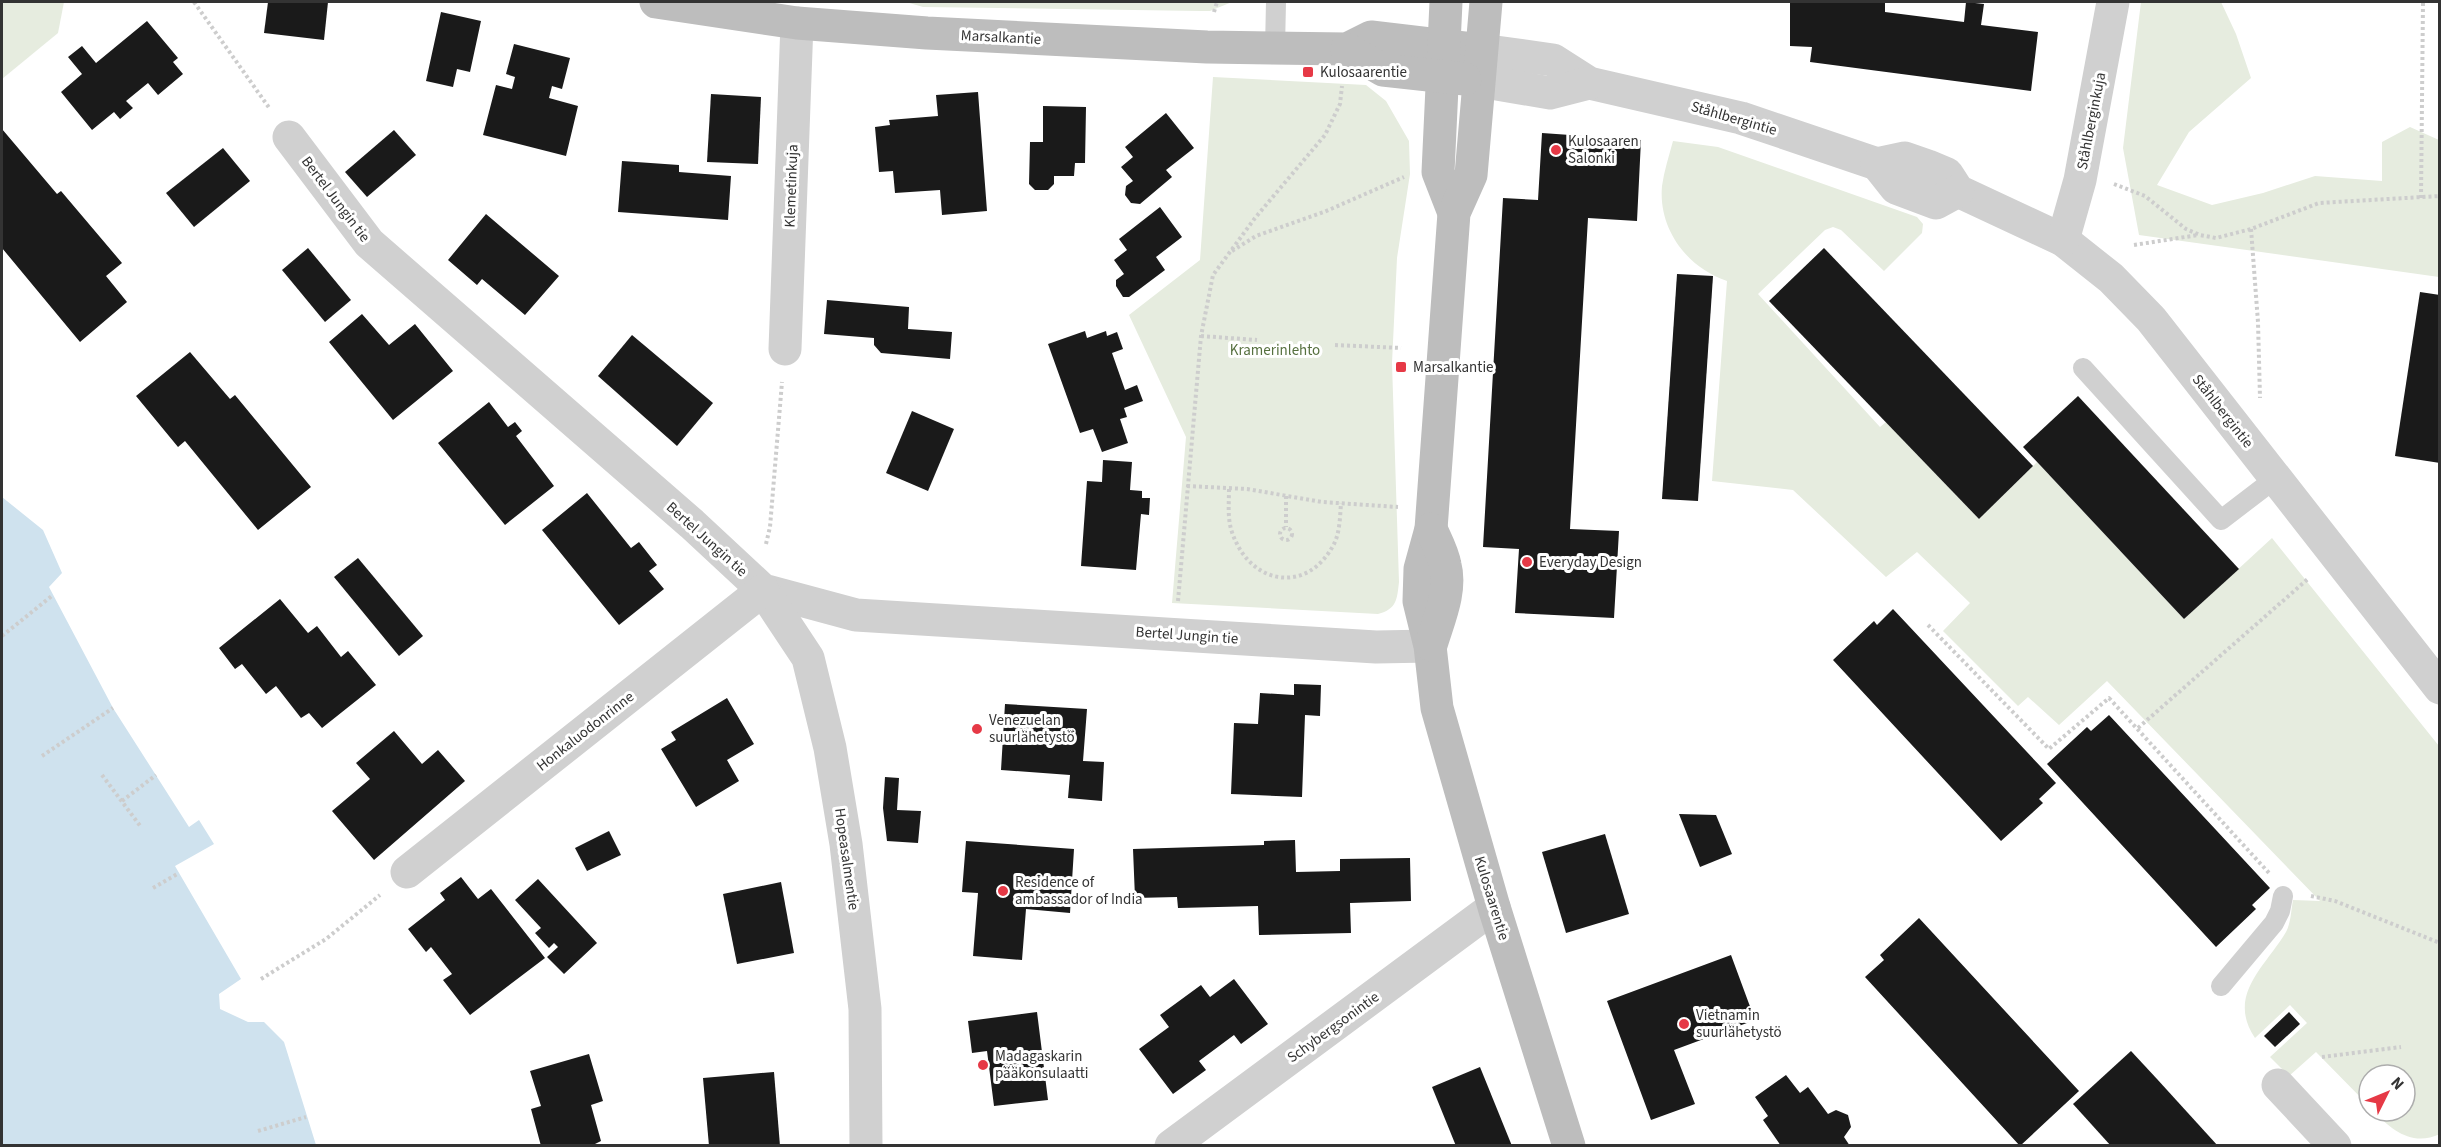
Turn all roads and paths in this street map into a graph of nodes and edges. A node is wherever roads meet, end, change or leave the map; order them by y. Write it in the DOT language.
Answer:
graph roads {
  1 [pos="194,2"];
  2 [pos="656,2"];
  3 [pos="1276,2"];
  4 [pos="1446,2"];
  5 [pos="1486,2"];
  6 [pos="2113,2"];
  7 [pos="2423,2"];
  8 [pos="797,23"];
  9 [pos="1275,48"];
  10 [pos="1443,59"];
  11 [pos="1346,63"];
  12 [pos="1480,65"];
  13 [pos="289,137"];
  14 [pos="1409,175"];
  15 [pos="2080,180"];
  16 [pos="2439,196"];
  17 [pos="2421,198"];
  18 [pos="1454,213"];
  19 [pos="2251,229"];
  20 [pos="2199,235"];
  21 [pos="2063,240"];
  22 [pos="2134,245"];
  23 [pos="1228,253"];
  24 [pos="1201,336"];
  25 [pos="1257,340"];
  26 [pos="1335,345"];
  27 [pos="1401,348"];
  28 [pos="785,349"];
  29 [pos="2083,368"];
  30 [pos="2260,401"];
  31 [pos="2276,478"];
  32 [pos="1187,486"];
  33 [pos="1229,489"];
  34 [pos="1286,496"];
  35 [pos="1341,503"];
  36 [pos="1395,507"];
  37 [pos="1286,527"];
  38 [pos="2313,575"];
  39 [pos="763,590"];
  40 [pos="53,595"];
  41 [pos="1928,625"];
  42 [pos="1175,634"];
  43 [pos="2,636"];
  44 [pos="1430,646"];
  45 [pos="2439,688"];
  46 [pos="113,708"];
  47 [pos="2138,728"];
  48 [pos="42,756"];
  49 [pos="102,775"];
  50 [pos="156,775"];
  51 [pos="122,801"];
  52 [pos="141,827"];
  53 [pos="407,872"];
  54 [pos="179,873"];
  55 [pos="153,888"];
  56 [pos="2283,896"];
  57 [pos="2318,896"];
  58 [pos="1494,908"];
  59 [pos="2439,942"];
  60 [pos="261,979"];
  61 [pos="2221,986"];
  62 [pos="2402,1047"];
  63 [pos="2322,1057"];
  64 [pos="2278,1085"];
  65 [pos="306,1117"];
  66 [pos="258,1131"];
  67 [pos="866,1146"];
  68 [pos="1171,1146"];
  69 [pos="1569,1146"];
  70 [pos="2335,1146"];
  1 -- 13 [label="path"];
  2 -- 8 [label="street, Marsalkantie"];
  3 -- 9 [label="lane"];
  4 -- 10 [label="street, Kulosaarentie"];
  5 -- 12 [label="street, Kulosaarentie"];
  6 -- 15 [label="street, Ståhlberginkuja"];
  7 -- 17 [label="path"];
  8 -- 9 [label="street, Marsalkantie"];
  8 -- 28 [label="street, Klemetinkuja"];
  9 -- 11 [label="street, Marsalkantie"];
  10 -- 11 [label="street, Marsalkantie"];
  10 -- 12 [label="street, Marsalkantie"];
  10 -- 18 [label="street, Kulosaarentie"];
  11 -- 23 [label="path"];
  12 -- 18 [label="street, Kulosaarentie"];
  12 -- 21 [label="street, Ståhlbergintie"];
  13 -- 39 [label="street, Bertel Jungin tie"];
  14 -- 23 [label="path"];
  15 -- 20 [label="path"];
  15 -- 21 [label="street, Ståhlberginkuja"];
  16 -- 17 [label="path"];
  17 -- 19 [label="path"];
  18 -- 44 [label="street, Kulosaarentie"];
  19 -- 20 [label="path"];
  19 -- 30 [label="path"];
  20 -- 22 [label="path"];
  21 -- 31 [label="street, Ståhlbergintie"];
  23 -- 24 [label="path"];
  24 -- 25 [label="path"];
  24 -- 32 [label="path"];
  26 -- 27 [label="path"];
  28 -- 39 [label="path"];
  29 -- 31 [label="lane"];
  31 -- 45 [label="street, Ståhlbergintie"];
  32 -- 33 [label="path"];
  32 -- 42 [label="path"];
  33 -- 34 [label="path"];
  33 -- 35 [label="path"];
  34 -- 35 [label="path"];
  34 -- 37 [label="path"];
  35 -- 36 [label="path"];
  38 -- 47 [label="path"];
  39 -- 42 [label="street, Bertel Jungin tie"];
  39 -- 53 [label="street, Honkaluodonrinne"];
  39 -- 67 [label="street, Hopeasalmentie"];
  40 -- 43 [label="path"];
  41 -- 47 [label="path"];
  42 -- 44 [label="street, Bertel Jungin tie"];
  44 -- 58 [label="street, Kulosaarentie"];
  46 -- 48 [label="path"];
  47 -- 56 [label="path"];
  49 -- 51 [label="path"];
  50 -- 51 [label="path"];
  51 -- 52 [label="path"];
  53 -- 60 [label="path"];
  54 -- 55 [label="path"];
  56 -- 61 [label="lane"];
  57 -- 59 [label="path"];
  58 -- 68 [label="street, Schybergsonintie"];
  58 -- 69 [label="street, Kulosaarentie"];
  62 -- 63 [label="path"];
  64 -- 70 [label="street"];
  65 -- 66 [label="path"];
}
